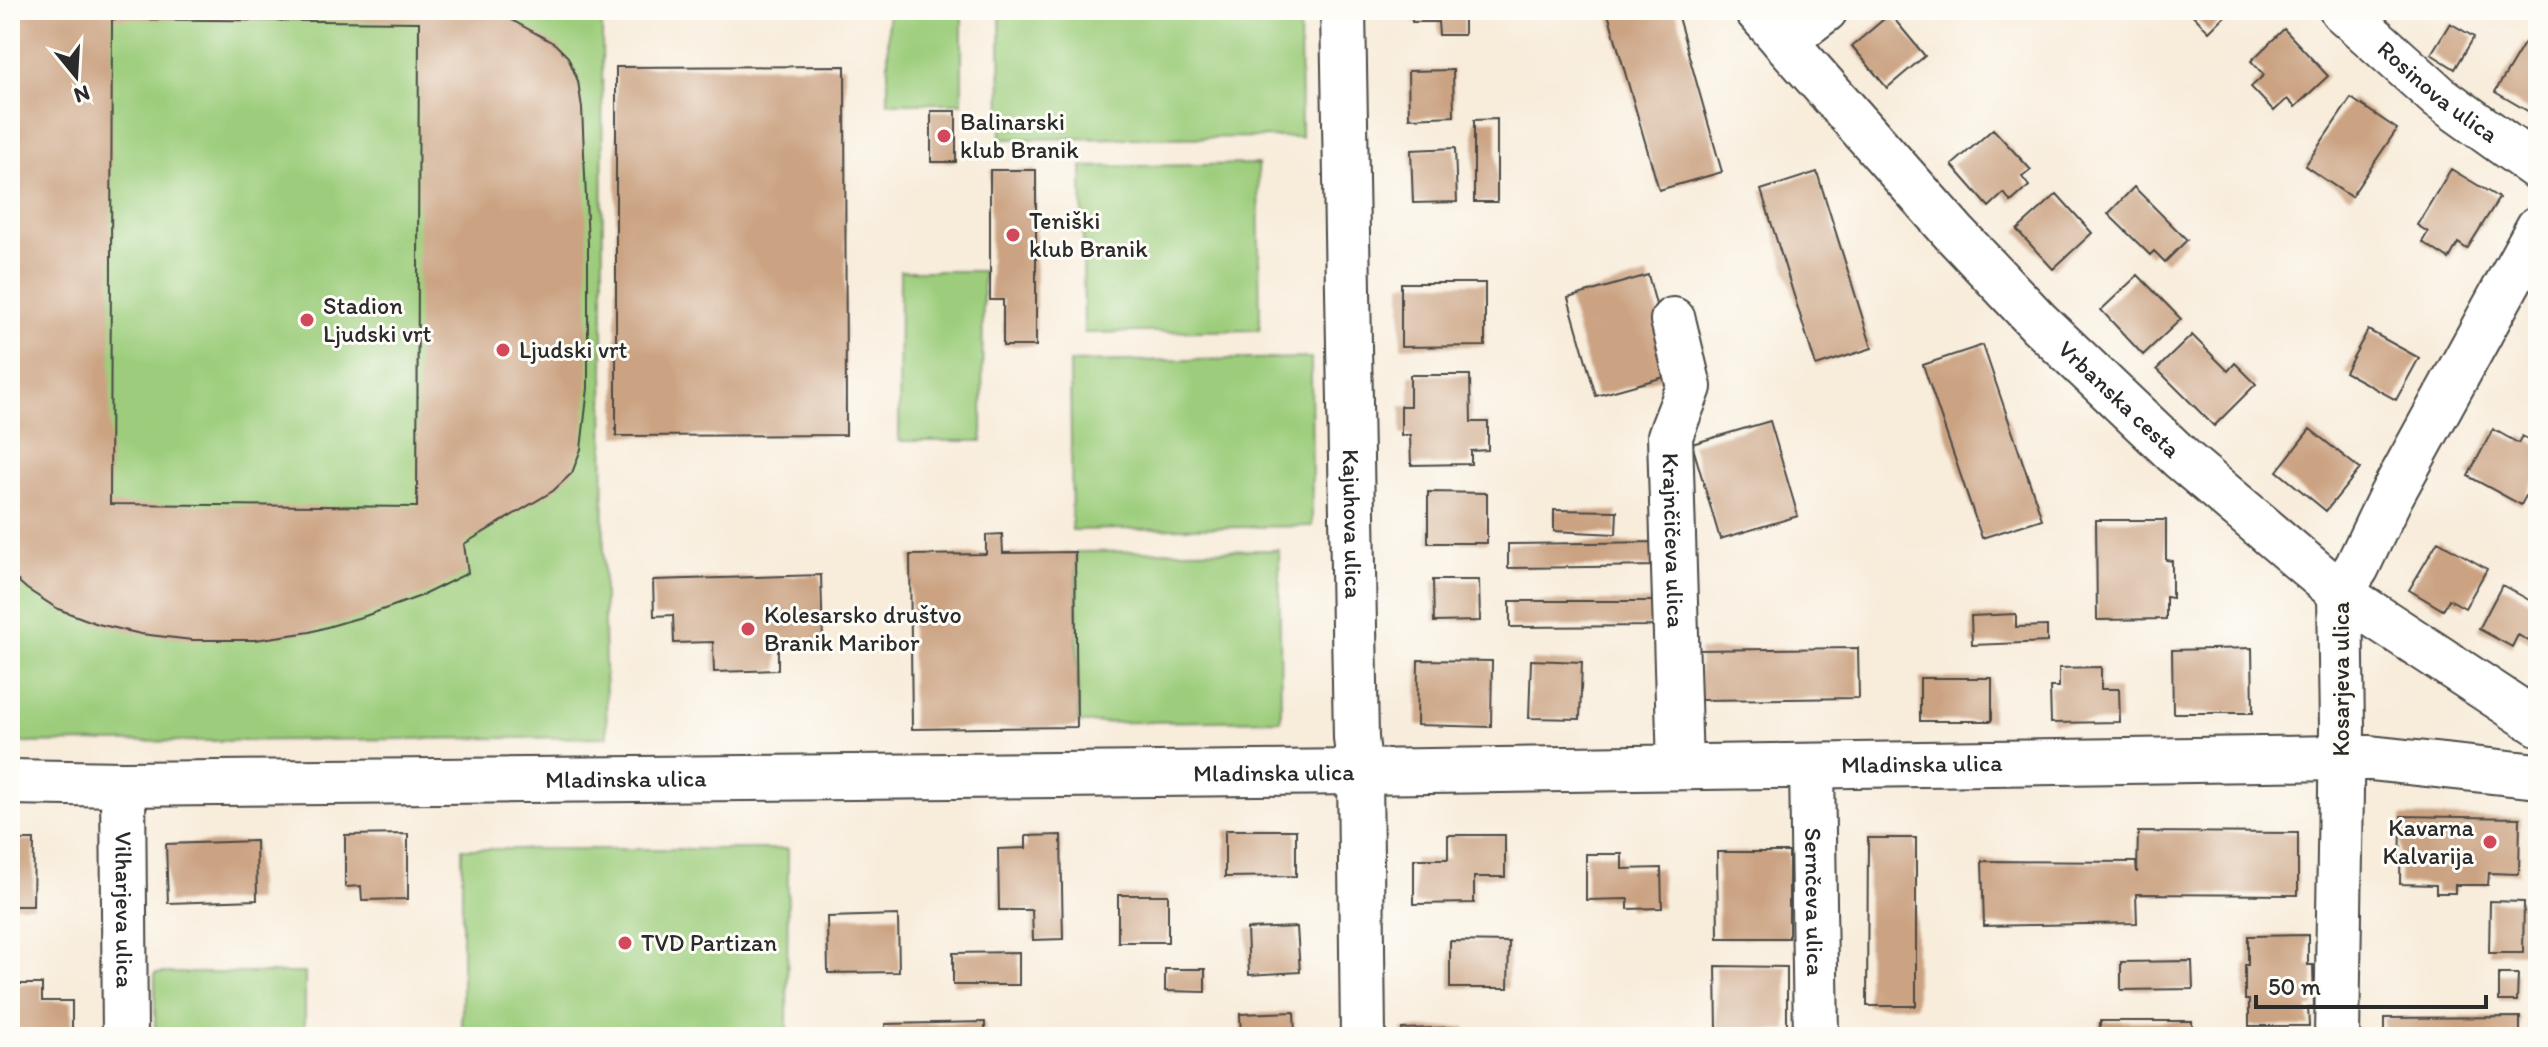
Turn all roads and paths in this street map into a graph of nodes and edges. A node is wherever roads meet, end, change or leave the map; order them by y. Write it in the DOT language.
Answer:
graph roads {
  1 [pos="1343,10"];
  2 [pos="1825,10"];
  3 [pos="2342,10"];
  4 [pos="1770,26"];
  5 [pos="2538,168"];
  6 [pos="2538,228"];
  7 [pos="1673,320"];
  8 [pos="2340,593"];
  9 [pos="2538,723"];
  10 [pos="2340,758"];
  11 [pos="1812,766"];
  12 [pos="1680,767"];
  13 [pos="1360,772"];
  14 [pos="2538,776"];
  15 [pos="10,782"];
  16 [pos="123,784"];
  17 [pos="125,1037"];
  18 [pos="1363,1037"];
  19 [pos="1816,1037"];
  20 [pos="2337,1037"];
  1 -- 13 [label="street, Kajuhova ulica"];
  2 -- 4 [label="street"];
  3 -- 5 [label="street, Rosinova ulica"];
  4 -- 8 [label="street, Vrbanska cesta"];
  6 -- 8 [label="street, Kosarjeva ulica"];
  7 -- 12 [label="street, Krajnčičeva ulica"];
  8 -- 9 [label="street, Vrbanska cesta"];
  8 -- 10 [label="street, Kosarjeva ulica"];
  10 -- 11 [label="street, Mladinska ulica"];
  10 -- 14 [label="street, Mladinska ulica"];
  10 -- 20 [label="street, Kosarjeva ulica"];
  11 -- 12 [label="street, Mladinska ulica"];
  11 -- 19 [label="street, Sernčeva ulica"];
  12 -- 13 [label="street, Mladinska ulica"];
  13 -- 16 [label="street, Mladinska ulica"];
  13 -- 18 [label="street, Kajuhova ulica"];
  15 -- 16 [label="street, Mladinska ulica"];
  16 -- 17 [label="street, Vilharjeva ulica"];
}
